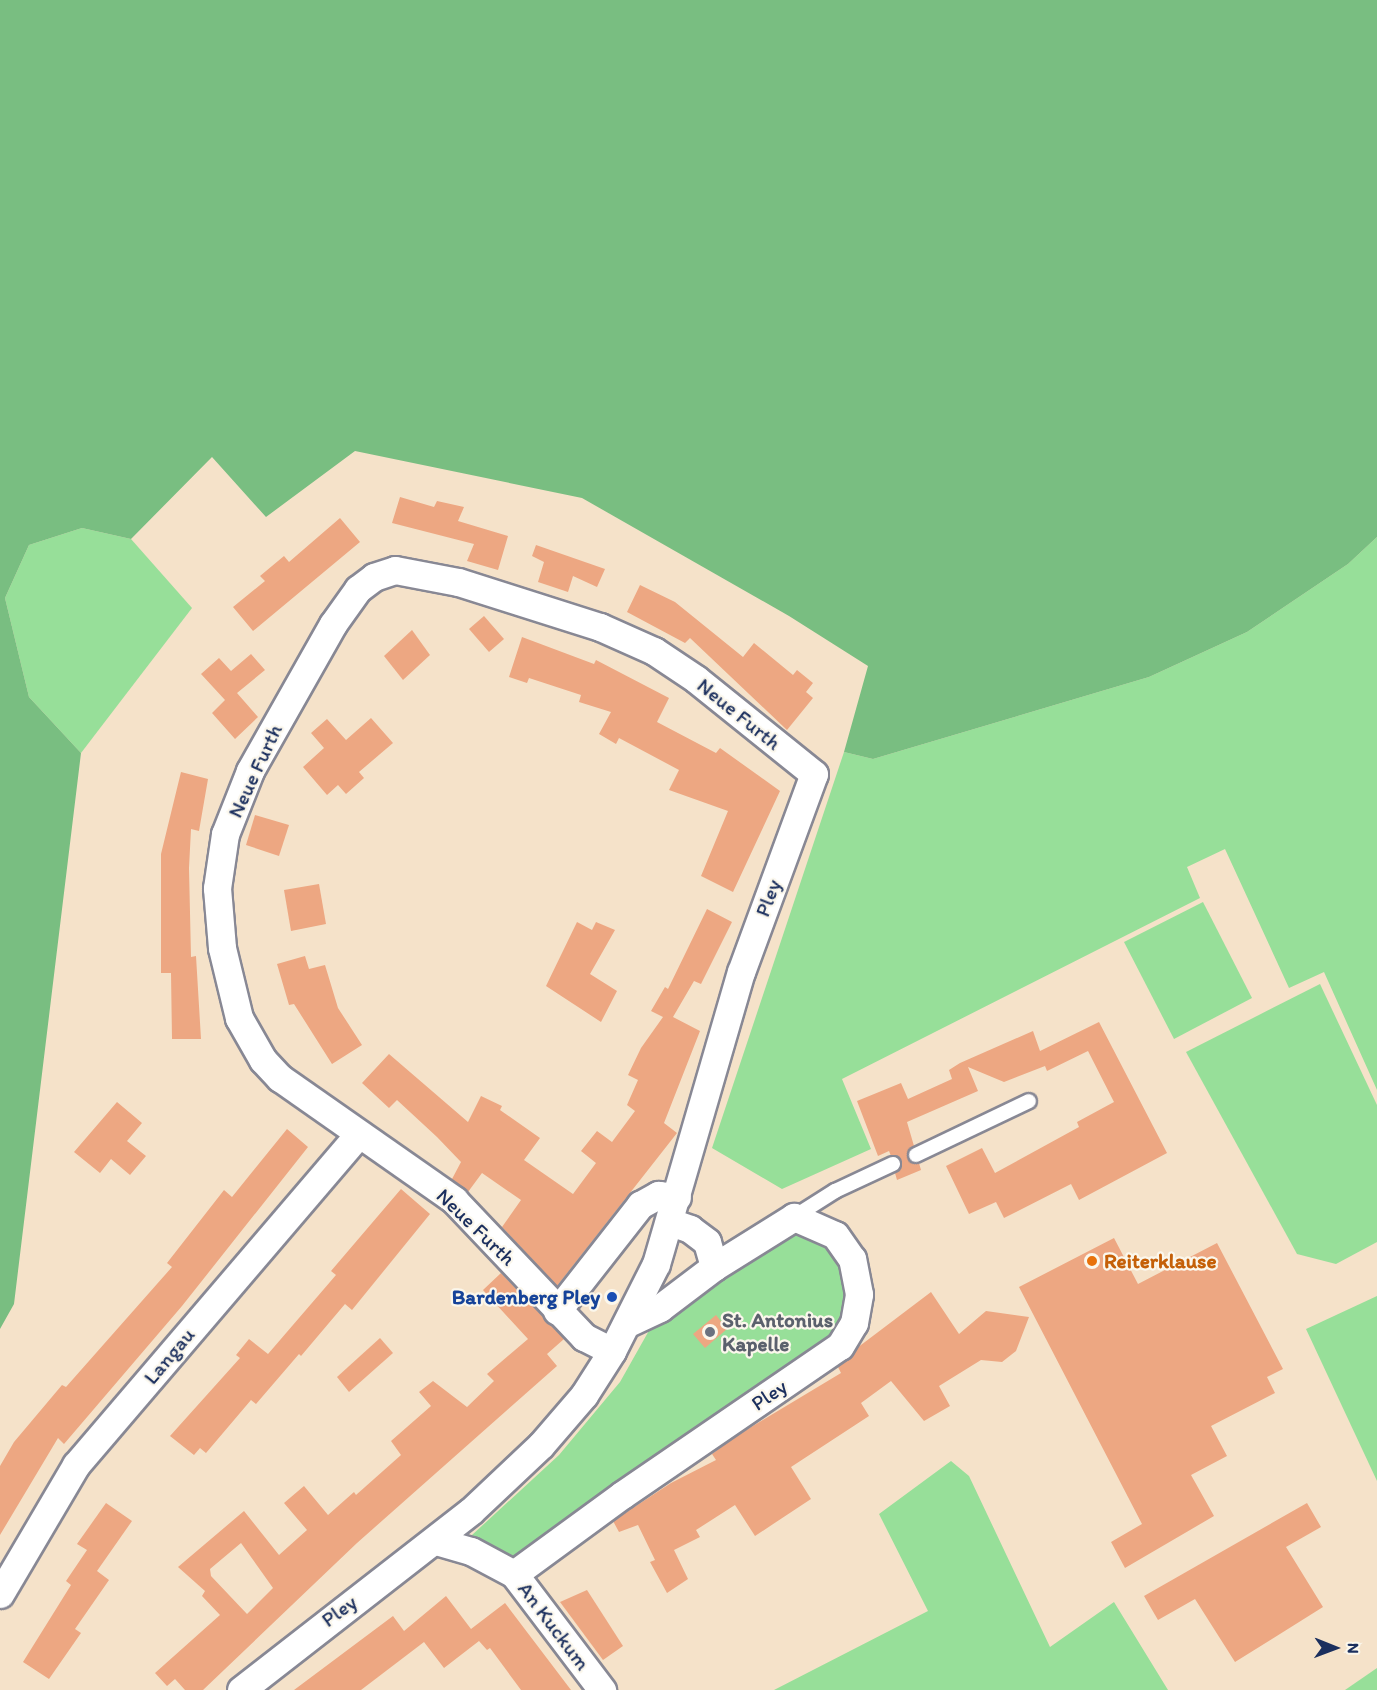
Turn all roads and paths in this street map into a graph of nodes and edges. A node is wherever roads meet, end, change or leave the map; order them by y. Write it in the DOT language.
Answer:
graph roads {
  1 [pos="814,774"];
  2 [pos="1029,1101"];
  3 [pos="359,1134"];
  4 [pos="916,1155"];
  5 [pos="893,1164"];
  6 [pos="677,1197"];
  7 [pos="794,1216"];
  8 [pos="670,1222"];
  9 [pos="714,1267"];
  10 [pos="557,1311"];
  11 [pos="630,1322"];
  12 [pos="612,1351"];
  13 [pos="436,1541"];
  14 [pos="514,1574"];
  15 [pos="0,1594"];
  16 [pos="241,1690"];
  17 [pos="602,1690"];
  1 -- 3 [label="street, Neue Furth"];
  1 -- 6 [label="street, Pley"];
  2 -- 4 [label="lane"];
  3 -- 10 [label="street, Neue Furth"];
  3 -- 15 [label="street, Langau"];
  5 -- 7 [label="lane"];
  6 -- 8 [label="street, Pley"];
  6 -- 10 [label="street"];
  7 -- 9 [label="street"];
  7 -- 14 [label="street, Pley"];
  8 -- 9 [label="street"];
  8 -- 11 [label="street, Pley"];
  9 -- 11 [label="street"];
  10 -- 12 [label="street, Neue Furth"];
  11 -- 12 [label="street, Pley"];
  12 -- 13 [label="street, Pley"];
  13 -- 14 [label="street, An Kuckum"];
  13 -- 16 [label="street, Pley"];
  14 -- 17 [label="street, An Kuckum"];
}
